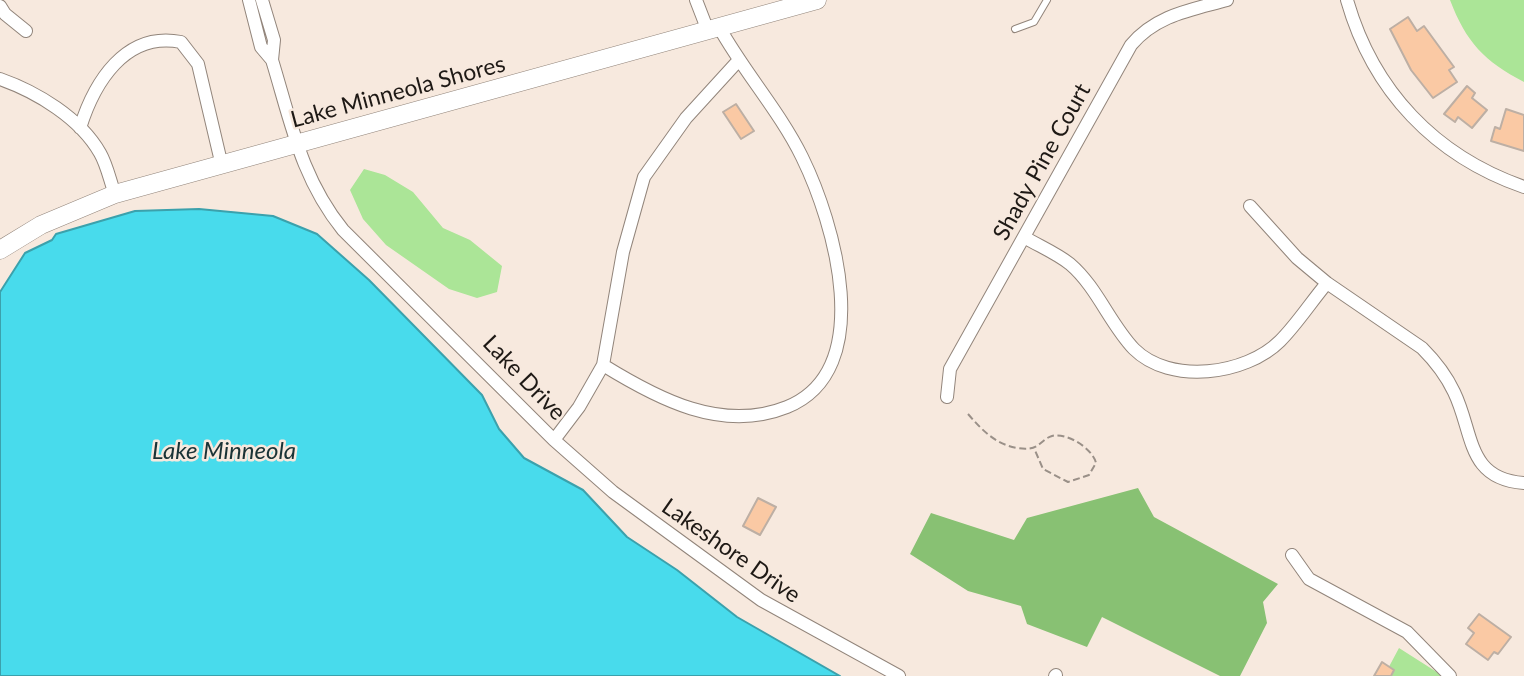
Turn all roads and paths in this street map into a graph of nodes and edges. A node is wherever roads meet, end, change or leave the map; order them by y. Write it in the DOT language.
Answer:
graph roads {
  1 [pos="249,0"];
  2 [pos="262,0"];
  3 [pos="696,0"];
  4 [pos="817,0"];
  5 [pos="1047,0"];
  6 [pos="1227,0"];
  7 [pos="1347,0"];
  8 [pos="0,6"];
  9 [pos="714,29"];
  10 [pos="1015,29"];
  11 [pos="26,31"];
  12 [pos="272,60"];
  13 [pos="738,61"];
  14 [pos="0,79"];
  15 [pos="80,128"];
  16 [pos="298,145"];
  17 [pos="222,166"];
  18 [pos="1524,187"];
  19 [pos="115,194"];
  20 [pos="1250,206"];
  21 [pos="1024,237"];
  22 [pos="0,250"];
  23 [pos="1327,283"];
  24 [pos="603,365"];
  25 [pos="947,397"];
  26 [pos="968,414"];
  27 [pos="554,440"];
  28 [pos="1034,447"];
  29 [pos="1524,483"];
  30 [pos="1292,555"];
  31 [pos="899,676"];
  32 [pos="1450,676"];
  1 -- 12 [label="street"];
  2 -- 12 [label="street"];
  3 -- 9 [label="street"];
  4 -- 9 [label="main road, Lake Minneola Shores"];
  5 -- 10 [label="lane"];
  6 -- 21 [label="street, Shady Pine Court"];
  7 -- 18 [label="street"];
  8 -- 11 [label="street"];
  9 -- 13 [label="street"];
  9 -- 16 [label="main road, Lake Minneola Shores"];
  12 -- 16 [label="street, Lake Drive"];
  13 -- 24 [label="street, Lake Drive"];
  13 -- 24 [label="street"];
  14 -- 15 [label="street"];
  15 -- 17 [label="street"];
  15 -- 19 [label="street"];
  16 -- 17 [label="main road, Lake Minneola Shores"];
  16 -- 27 [label="street, Lake Drive"];
  17 -- 19 [label="main road, Lake Minneola Shores"];
  19 -- 22 [label="main road, Lake Minneola Shores"];
  20 -- 23 [label="street"];
  21 -- 23 [label="street"];
  21 -- 25 [label="street, Shady Pine Court"];
  23 -- 29 [label="street"];
  24 -- 27 [label="street, Lake Drive"];
  26 -- 28 [label="path"];
  27 -- 31 [label="street, Lakeshore Drive"];
  28 -- 28 [label="path"];
  30 -- 32 [label="street"];
}
